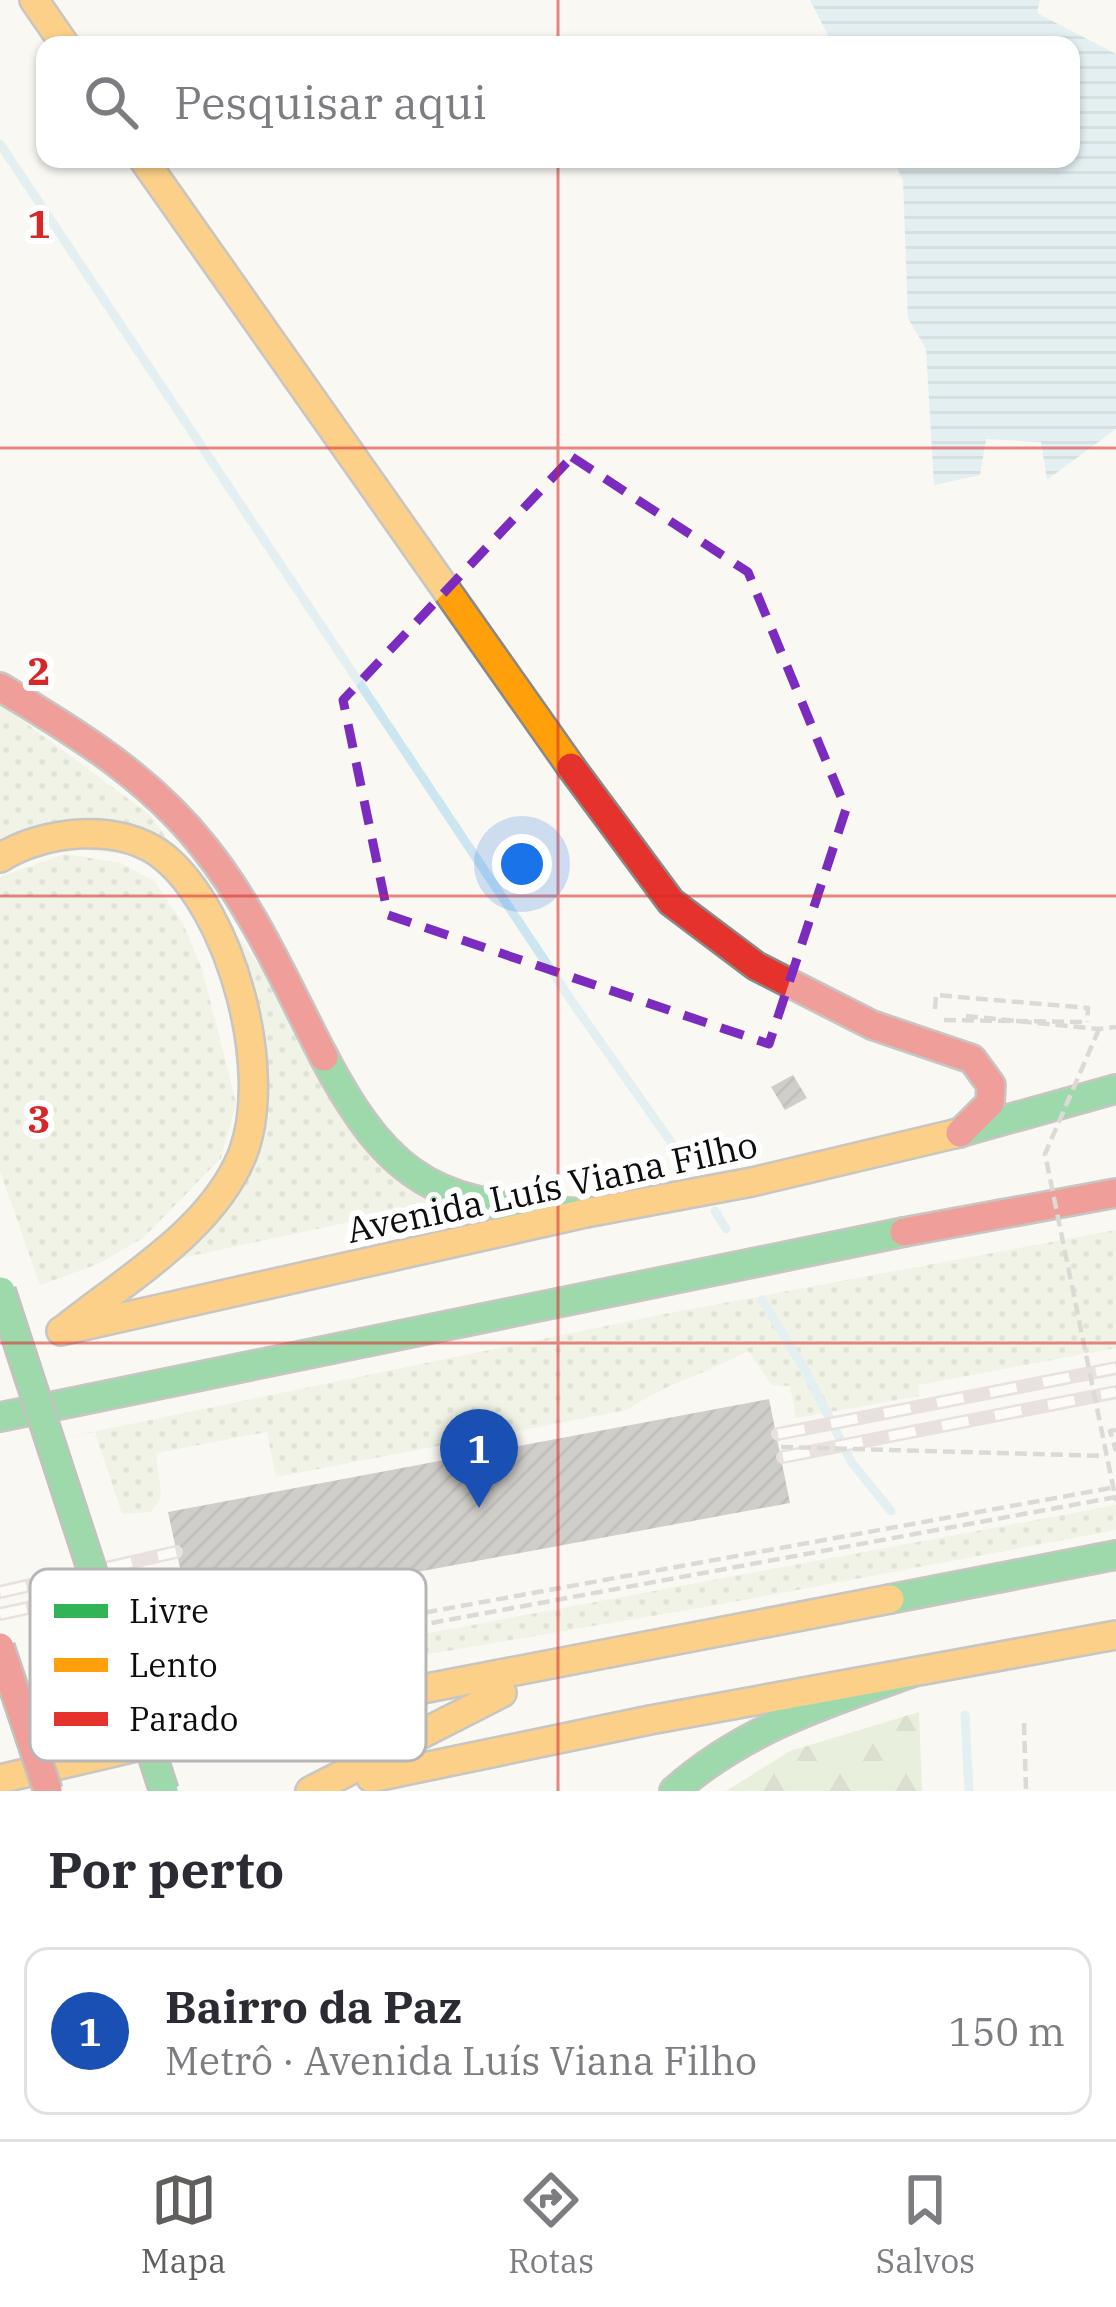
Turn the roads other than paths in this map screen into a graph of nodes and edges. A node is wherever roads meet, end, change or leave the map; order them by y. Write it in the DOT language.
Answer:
graph roads {
  1 [pos="34,0"];
  2 [pos="58,36"];
  3 [pos="149,168"];
  4 [pos="0,687"];
  5 [pos="0,858"];
  6 [pos="1116,1089"];
  7 [pos="960,1133"];
  8 [pos="1116,1193"];
  9 [pos="592,1212"];
  10 [pos="1,1289"];
  11 [pos="63,1330"];
  12 [pos="0,1344"];
  13 [pos="0,1417"];
  14 [pos="1116,1555"];
  15 [pos="92,1569"];
  16 [pos="1116,1636"];
  17 [pos="1080,1642"];
  18 [pos="0,1647"];
  19 [pos="1116,1648"];
  20 [pos="565,1661"];
  21 [pos="911,1673"];
  22 [pos="426,1688"];
  23 [pos="426,1732"];
  24 [pos="30,1737"];
  25 [pos="38,1761"];
  26 [pos="79,1761"];
  27 [pos="154,1761"];
  28 [pos="370,1761"];
  29 [pos="0,1780"];
  30 [pos="48,1791"];
  31 [pos="164,1791"];
  32 [pos="311,1791"];
  33 [pos="674,1791"];
  1 -- 2 [label="main road"];
  3 -- 7 [label="main road"];
  4 -- 9 [label="main road"];
  5 -- 11 [label="main road"];
  6 -- 7 [label="main road, Avenida Luís Viana Filho"];
  7 -- 9 [label="main road, Avenida Luís Viana Filho"];
  8 -- 13 [label="main road"];
  9 -- 11 [label="main road, Avenida Luís Viana Filho"];
  10 -- 15 [label="main road, bridge"];
  11 -- 12 [label="main road, Avenida Luís Viana Filho"];
  14 -- 20 [label="main road"];
  16 -- 17 [label="main road"];
  17 -- 19 [label="main road"];
  17 -- 21 [label="main road"];
  18 -- 24 [label="main road, bridge"];
  20 -- 22 [label="main road"];
  20 -- 23 [label="main road"];
  21 -- 32 [label="main road"];
  21 -- 33 [label="main road"];
  25 -- 30 [label="main road, bridge"];
  26 -- 29 [label="main road"];
  27 -- 31 [label="main road, bridge"];
  28 -- 32 [label="main road"];
}
